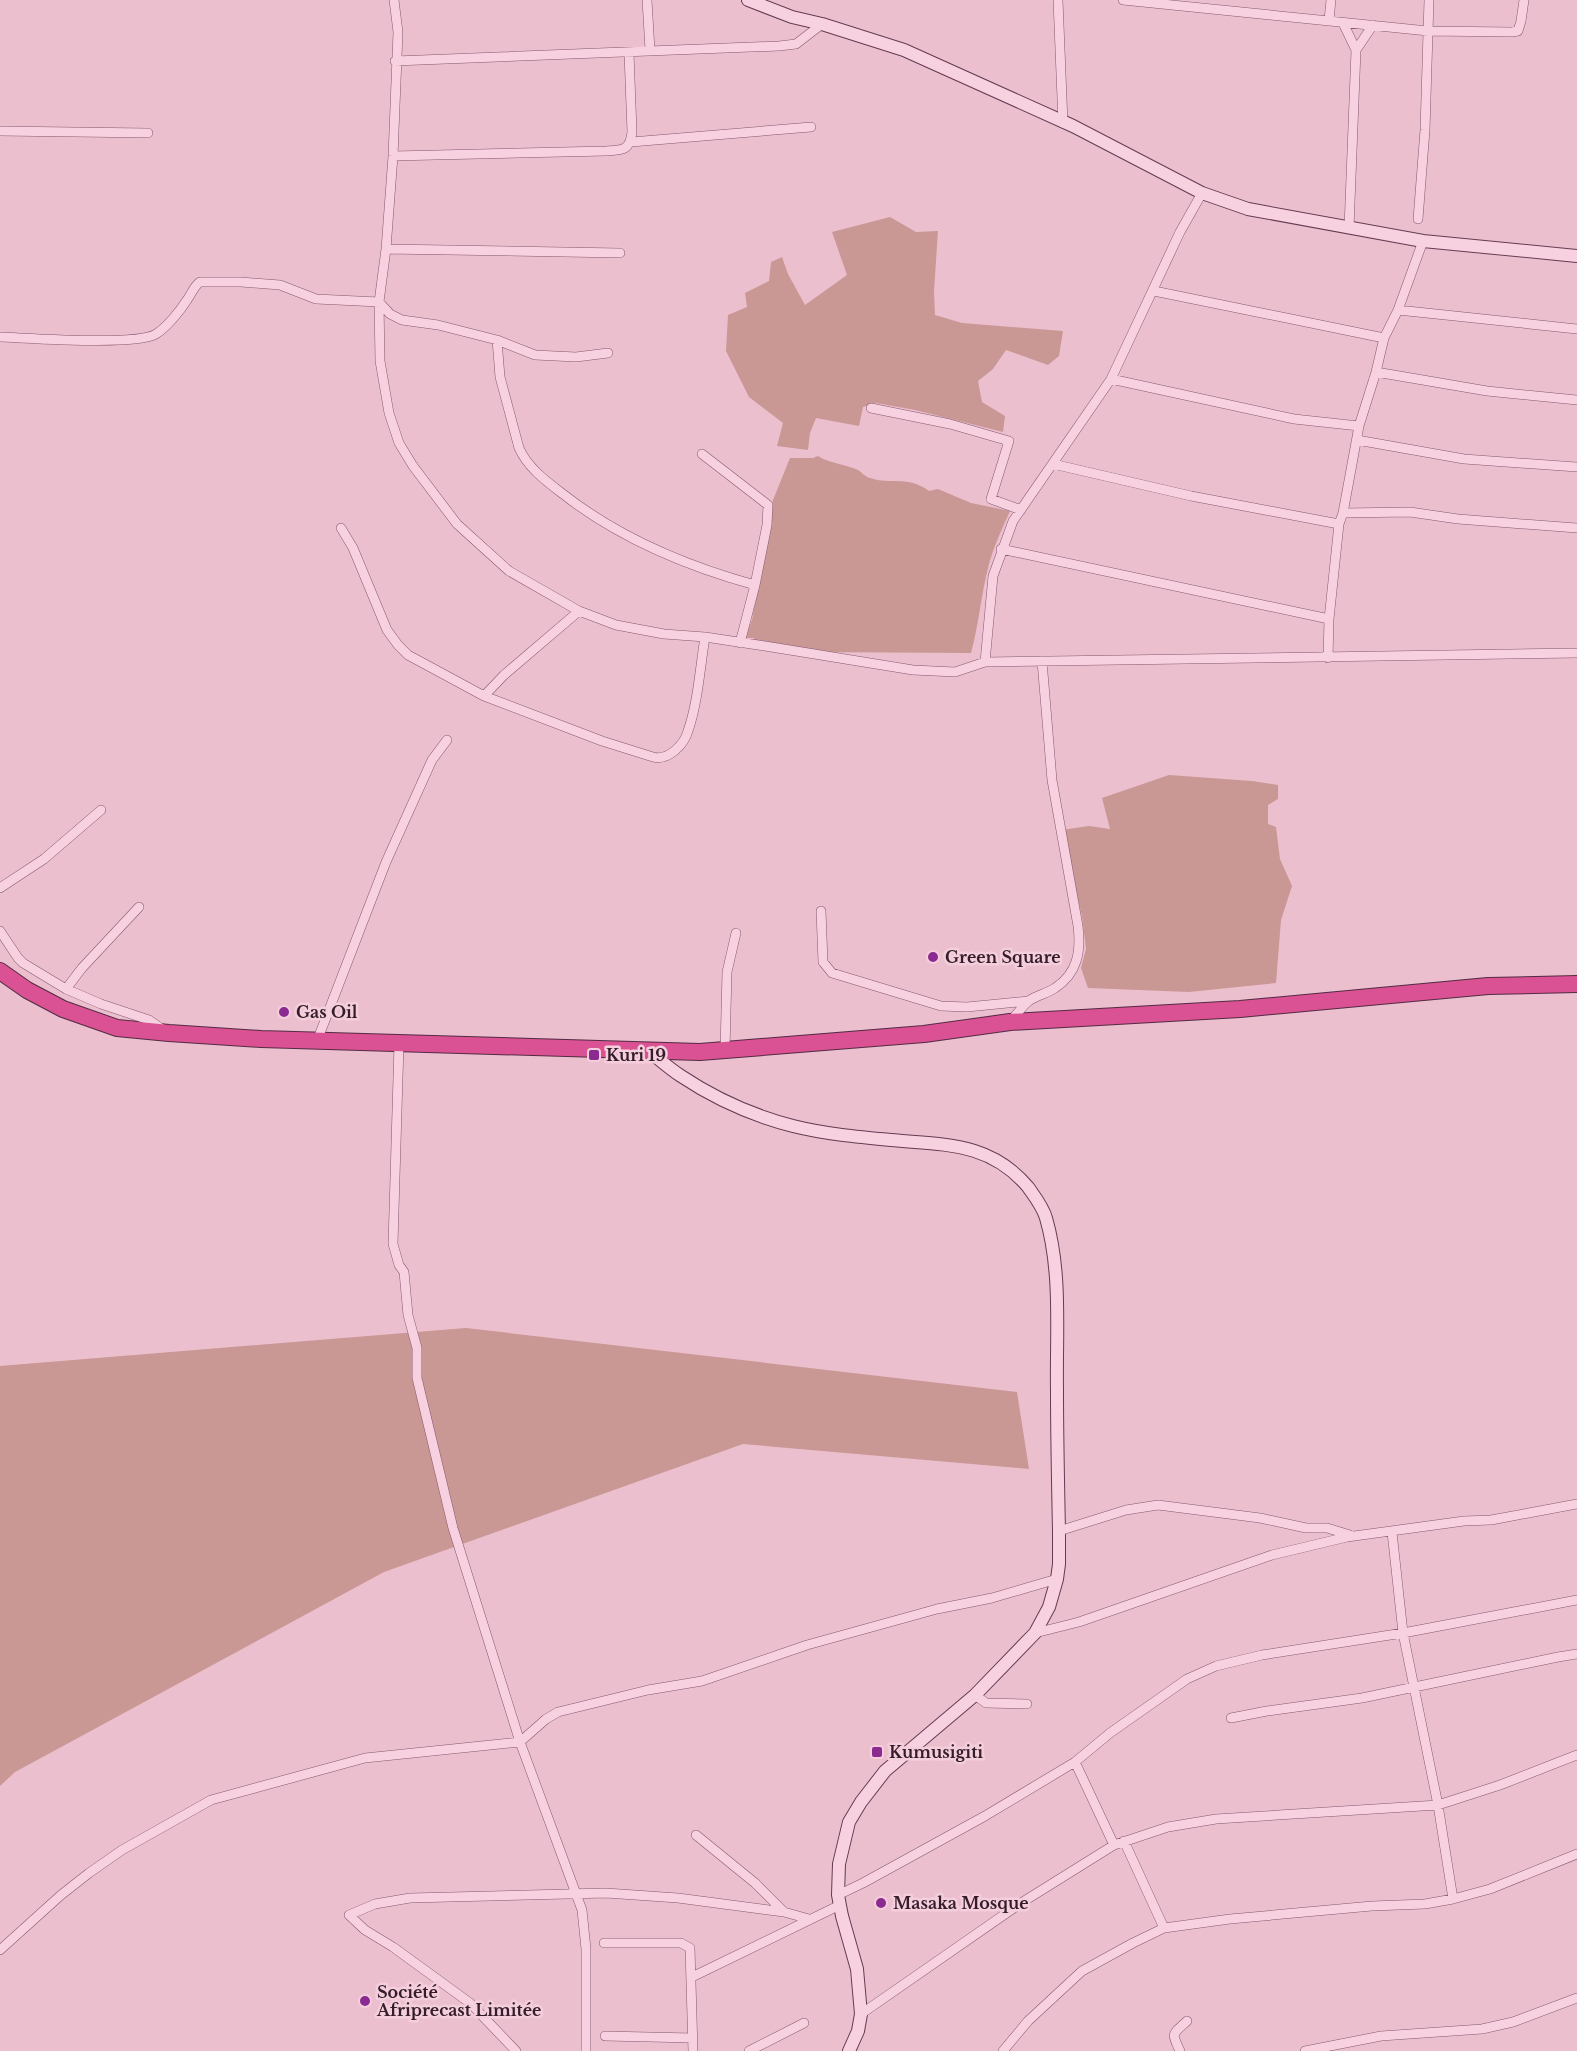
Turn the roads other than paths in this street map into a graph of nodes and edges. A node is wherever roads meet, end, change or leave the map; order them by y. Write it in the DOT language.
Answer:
graph roads {
  1 [pos="394,0"];
  2 [pos="646,0"];
  3 [pos="748,0"];
  4 [pos="1058,0"];
  5 [pos="1123,0"];
  6 [pos="1331,0"];
  7 [pos="1429,0"];
  8 [pos="1524,0"];
  9 [pos="1195,4"];
  10 [pos="1329,20"];
  11 [pos="1343,23"];
  12 [pos="822,24"];
  13 [pos="1373,25"];
  14 [pos="1428,31"];
  15 [pos="650,50"];
  16 [pos="1356,50"];
  17 [pos="629,53"];
  18 [pos="395,61"];
  19 [pos="1063,123"];
  20 [pos="811,127"];
  21 [pos="0,131"];
  22 [pos="148,133"];
  23 [pos="631,142"];
  24 [pos="393,156"];
  25 [pos="1202,193"];
  26 [pos="1418,219"];
  27 [pos="1348,228"];
  28 [pos="1423,242"];
  29 [pos="386,249"];
  30 [pos="620,253"];
  31 [pos="1577,256"];
  32 [pos="1154,291"];
  33 [pos="379,302"];
  34 [pos="1398,310"];
  35 [pos="1577,329"];
  36 [pos="0,337"];
  37 [pos="1384,338"];
  38 [pos="497,340"];
  39 [pos="608,353"];
  40 [pos="1376,372"];
  41 [pos="1111,380"];
  42 [pos="1577,399"];
  43 [pos="871,408"];
  44 [pos="1359,426"];
  45 [pos="1357,440"];
  46 [pos="702,454"];
  47 [pos="1053,464"];
  48 [pos="1577,466"];
  49 [pos="1021,510"];
  50 [pos="1343,513"];
  51 [pos="1339,524"];
  52 [pos="341,528"];
  53 [pos="1577,528"];
  54 [pos="1002,549"];
  55 [pos="755,585"];
  56 [pos="579,611"];
  57 [pos="1329,619"];
  58 [pos="705,637"];
  59 [pos="740,643"];
  60 [pos="1577,653"];
  61 [pos="1328,658"];
  62 [pos="1042,661"];
  63 [pos="985,662"];
  64 [pos="484,696"];
  65 [pos="447,740"];
  66 [pos="101,810"];
  67 [pos="0,888"];
  68 [pos="139,907"];
  69 [pos="821,911"];
  70 [pos="0,931"];
  71 [pos="736,933"];
  72 [pos="0,972"];
  73 [pos="1577,984"];
  74 [pos="66,989"];
  75 [pos="1029,1001"];
  76 [pos="1010,1022"];
  77 [pos="169,1034"];
  78 [pos="317,1041"];
  79 [pos="399,1044"];
  80 [pos="725,1050"];
  81 [pos="649,1051"];
  82 [pos="1577,1504"];
  83 [pos="1059,1531"];
  84 [pos="1392,1532"];
  85 [pos="1354,1536"];
  86 [pos="1057,1580"];
  87 [pos="1577,1600"];
  88 [pos="1035,1633"];
  89 [pos="1403,1633"];
  90 [pos="1577,1654"];
  91 [pos="1414,1686"];
  92 [pos="975,1695"];
  93 [pos="1027,1704"];
  94 [pos="1231,1719"];
  95 [pos="520,1742"];
  96 [pos="1577,1755"];
  97 [pos="1075,1762"];
  98 [pos="1438,1805"];
  99 [pos="696,1835"];
  100 [pos="1119,1843"];
  101 [pos="1577,1854"];
  102 [pos="577,1894"];
  103 [pos="1453,1899"];
  104 [pos="839,1900"];
  105 [pos="784,1912"];
  106 [pos="809,1919"];
  107 [pos="1164,1928"];
  108 [pos="604,1943"];
  109 [pos="0,1950"];
  110 [pos="692,1977"];
  111 [pos="1577,1998"];
  112 [pos="861,2014"];
  113 [pos="1187,2021"];
  114 [pos="804,2023"];
  115 [pos="605,2036"];
  116 [pos="693,2038"];
  117 [pos="516,2051"];
  118 [pos="586,2051"];
  119 [pos="693,2051"];
  120 [pos="749,2051"];
  121 [pos="849,2051"];
  122 [pos="1003,2051"];
  123 [pos="1180,2051"];
  124 [pos="1305,2051"];
  1 -- 18 [label="street"];
  2 -- 15 [label="street"];
  3 -- 12 [label="main road"];
  4 -- 19 [label="street"];
  5 -- 9 [label="street"];
  6 -- 10 [label="street"];
  7 -- 14 [label="street"];
  8 -- 14 [label="street"];
  9 -- 10 [label="street"];
  10 -- 11 [label="street"];
  11 -- 13 [label="street"];
  11 -- 16 [label="street"];
  12 -- 15 [label="street"];
  12 -- 19 [label="main road"];
  13 -- 14 [label="street"];
  13 -- 16 [label="street"];
  14 -- 26 [label="street"];
  15 -- 17 [label="street"];
  16 -- 27 [label="street"];
  17 -- 18 [label="street"];
  17 -- 23 [label="street"];
  18 -- 24 [label="street"];
  19 -- 25 [label="main road"];
  20 -- 23 [label="street"];
  21 -- 22 [label="street"];
  23 -- 24 [label="street"];
  24 -- 29 [label="street"];
  25 -- 27 [label="main road"];
  25 -- 32 [label="street"];
  27 -- 28 [label="main road"];
  28 -- 31 [label="main road"];
  28 -- 34 [label="street"];
  29 -- 30 [label="street"];
  29 -- 33 [label="street"];
  32 -- 37 [label="street"];
  32 -- 41 [label="street"];
  33 -- 36 [label="street"];
  33 -- 38 [label="street"];
  33 -- 56 [label="street"];
  34 -- 35 [label="street"];
  34 -- 37 [label="street"];
  37 -- 40 [label="street"];
  38 -- 39 [label="street"];
  38 -- 55 [label="street"];
  40 -- 42 [label="street"];
  40 -- 44 [label="street"];
  41 -- 44 [label="street"];
  41 -- 47 [label="street"];
  43 -- 49 [label="street"];
  44 -- 45 [label="street"];
  45 -- 48 [label="street"];
  45 -- 50 [label="street"];
  46 -- 55 [label="street"];
  47 -- 49 [label="street"];
  47 -- 51 [label="street"];
  49 -- 54 [label="street"];
  50 -- 51 [label="street"];
  50 -- 53 [label="street"];
  51 -- 57 [label="street"];
  52 -- 64 [label="street"];
  54 -- 57 [label="street"];
  54 -- 63 [label="street"];
  55 -- 59 [label="street"];
  56 -- 58 [label="street"];
  56 -- 64 [label="street"];
  57 -- 61 [label="street"];
  58 -- 59 [label="street"];
  58 -- 64 [label="street"];
  59 -- 63 [label="street"];
  60 -- 61 [label="street"];
  61 -- 62 [label="street"];
  62 -- 63 [label="street"];
  62 -- 75 [label="street"];
  65 -- 78 [label="street"];
  66 -- 67 [label="street"];
  68 -- 74 [label="street"];
  69 -- 75 [label="street"];
  70 -- 74 [label="street"];
  71 -- 80 [label="street"];
  72 -- 77 [label="highway"];
  73 -- 76 [label="highway"];
  74 -- 77 [label="street"];
  75 -- 76 [label="street"];
  76 -- 80 [label="highway"];
  77 -- 78 [label="highway"];
  78 -- 79 [label="highway"];
  79 -- 81 [label="highway"];
  79 -- 95 [label="street"];
  80 -- 81 [label="highway"];
  81 -- 83 [label="main road"];
  82 -- 84 [label="street"];
  83 -- 85 [label="street"];
  83 -- 86 [label="main road"];
  84 -- 85 [label="street"];
  84 -- 89 [label="street"];
  85 -- 88 [label="street"];
  86 -- 88 [label="main road"];
  86 -- 95 [label="street"];
  87 -- 89 [label="street"];
  88 -- 92 [label="main road"];
  89 -- 91 [label="street"];
  89 -- 97 [label="street"];
  90 -- 91 [label="street"];
  91 -- 94 [label="street"];
  91 -- 98 [label="street"];
  92 -- 93 [label="street"];
  92 -- 104 [label="main road"];
  95 -- 102 [label="street"];
  95 -- 109 [label="street"];
  96 -- 98 [label="street"];
  97 -- 100 [label="street"];
  97 -- 104 [label="street"];
  98 -- 100 [label="street"];
  98 -- 103 [label="street"];
  99 -- 105 [label="street"];
  100 -- 107 [label="street"];
  100 -- 112 [label="street"];
  101 -- 103 [label="street"];
  102 -- 105 [label="street"];
  102 -- 117 [label="street"];
  102 -- 118 [label="street"];
  103 -- 107 [label="street"];
  104 -- 106 [label="street"];
  104 -- 112 [label="main road"];
  105 -- 106 [label="street"];
  106 -- 110 [label="street"];
  107 -- 122 [label="street"];
  108 -- 110 [label="street"];
  110 -- 116 [label="street"];
  111 -- 124 [label="street"];
  112 -- 121 [label="main road"];
  113 -- 123 [label="street"];
  114 -- 120 [label="street"];
  115 -- 116 [label="street"];
  116 -- 119 [label="street"];
}
